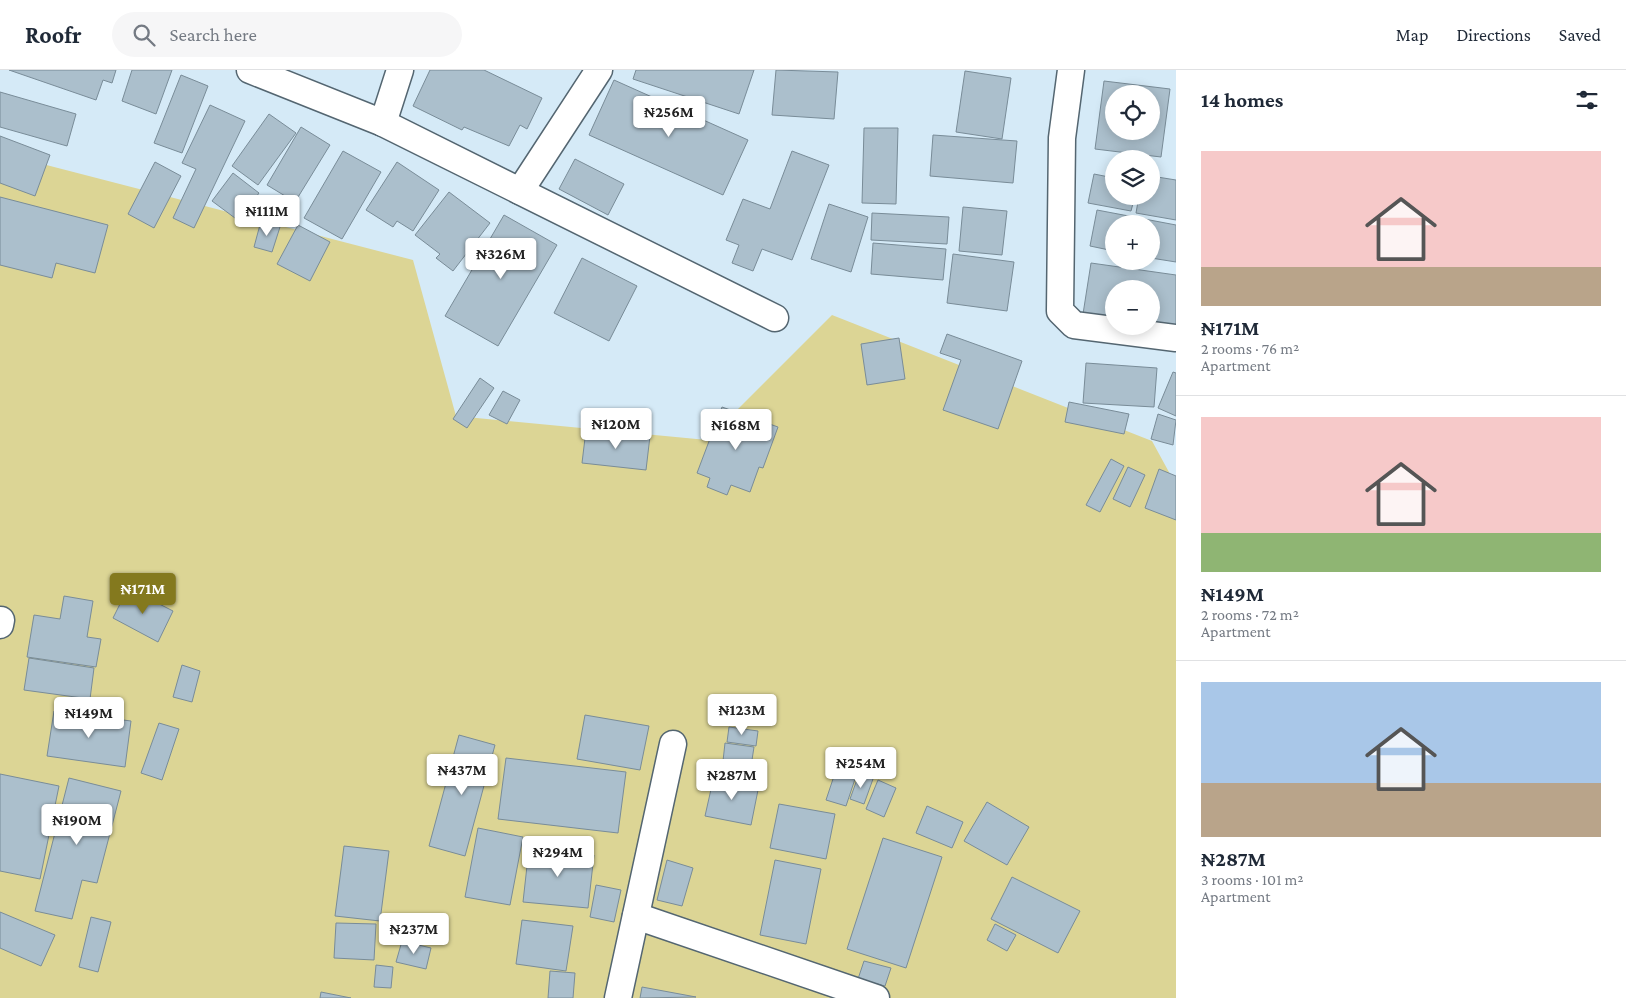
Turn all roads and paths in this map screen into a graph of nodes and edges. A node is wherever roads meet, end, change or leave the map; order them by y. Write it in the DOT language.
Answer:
graph roads {
  1 [pos="250,70"];
  2 [pos="400,70"];
  3 [pos="599,70"];
  4 [pos="1071,70"];
  5 [pos="383,123"];
  6 [pos="520,191"];
  7 [pos="775,318"];
  8 [pos="1176,338"];
  9 [pos="673,744"];
  10 [pos="636,916"];
  11 [pos="618,998"];
  12 [pos="876,998"];
  1 -- 5 [label="street"];
  2 -- 5 [label="street"];
  3 -- 6 [label="street"];
  4 -- 8 [label="street"];
  5 -- 6 [label="street"];
  6 -- 7 [label="street"];
  9 -- 10 [label="street"];
  10 -- 11 [label="street"];
  10 -- 12 [label="street"];
}
